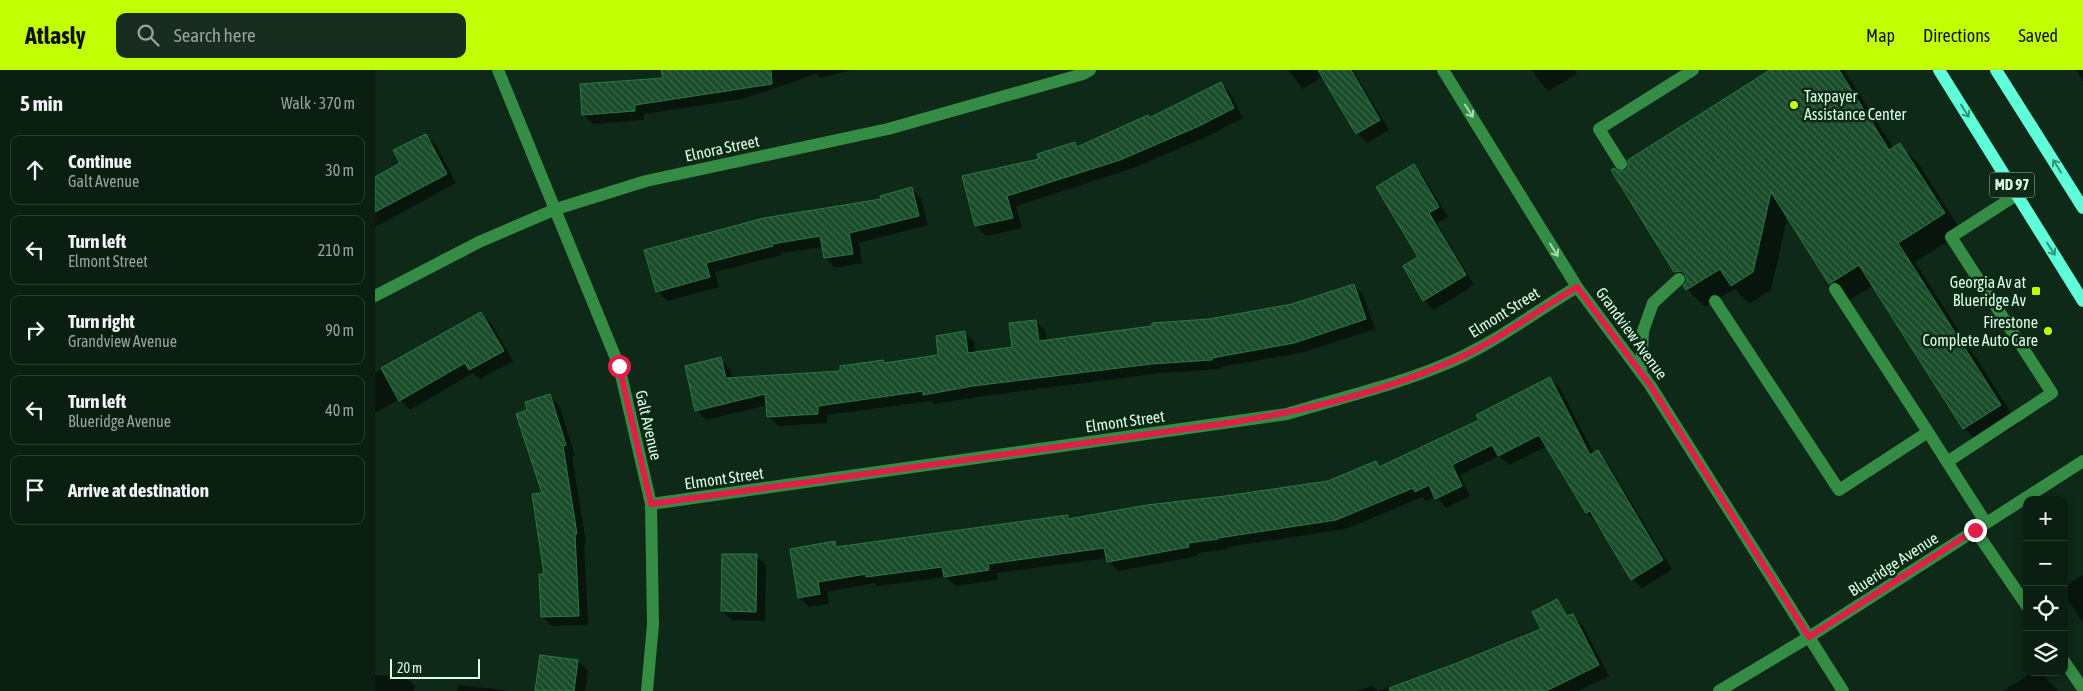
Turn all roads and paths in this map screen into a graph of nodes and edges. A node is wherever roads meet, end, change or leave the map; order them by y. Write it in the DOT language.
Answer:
graph roads {
  1 [pos="498,70"];
  2 [pos="1090,70"];
  3 [pos="1443,70"];
  4 [pos="1693,70"];
  5 [pos="1939,70"];
  6 [pos="1996,70"];
  7 [pos="1621,164"];
  8 [pos="2018,194"];
  9 [pos="2083,208"];
  10 [pos="556,209"];
  11 [pos="1679,279"];
  12 [pos="1577,287"];
  13 [pos="1835,288"];
  14 [pos="375,296"];
  15 [pos="1715,301"];
  16 [pos="2083,301"];
  17 [pos="1641,373"];
  18 [pos="1928,432"];
  19 [pos="2083,461"];
  20 [pos="1947,462"];
  21 [pos="651,504"];
  22 [pos="1981,526"];
  23 [pos="2023,599"];
  24 [pos="1809,637"];
  25 [pos="2068,667"];
  26 [pos="2083,689"];
  27 [pos="647,691"];
  28 [pos="1719,691"];
  29 [pos="1843,691"];
  1 -- 10 [label="street, Galt Avenue"];
  2 -- 10 [label="street, Elnora Street"];
  3 -- 12 [label="street, Grandview Avenue, one-way"];
  4 -- 7 [label="street"];
  5 -- 8 [label="main road, MD 97, one-way"];
  9 -- 6 [label="main road, MD 97, one-way"];
  8 -- 16 [label="main road, MD 97, one-way"];
  8 -- 20 [label="street"];
  10 -- 14 [label="street, Elnora Street"];
  10 -- 21 [label="street, Galt Avenue"];
  11 -- 17 [label="street"];
  12 -- 17 [label="street, Grandview Avenue"];
  12 -- 21 [label="street, Elmont Street"];
  13 -- 18 [label="street"];
  15 -- 18 [label="street"];
  17 -- 24 [label="street, Grandview Avenue"];
  18 -- 20 [label="street"];
  19 -- 22 [label="street, Blueridge Avenue"];
  20 -- 22 [label="street"];
  21 -- 27 [label="street, Galt Avenue"];
  22 -- 23 [label="street"];
  22 -- 24 [label="street, Blueridge Avenue"];
  24 -- 28 [label="street, Blueridge Avenue"];
  24 -- 29 [label="street, Grandview Avenue"];
  25 -- 26 [label="street"];
}
